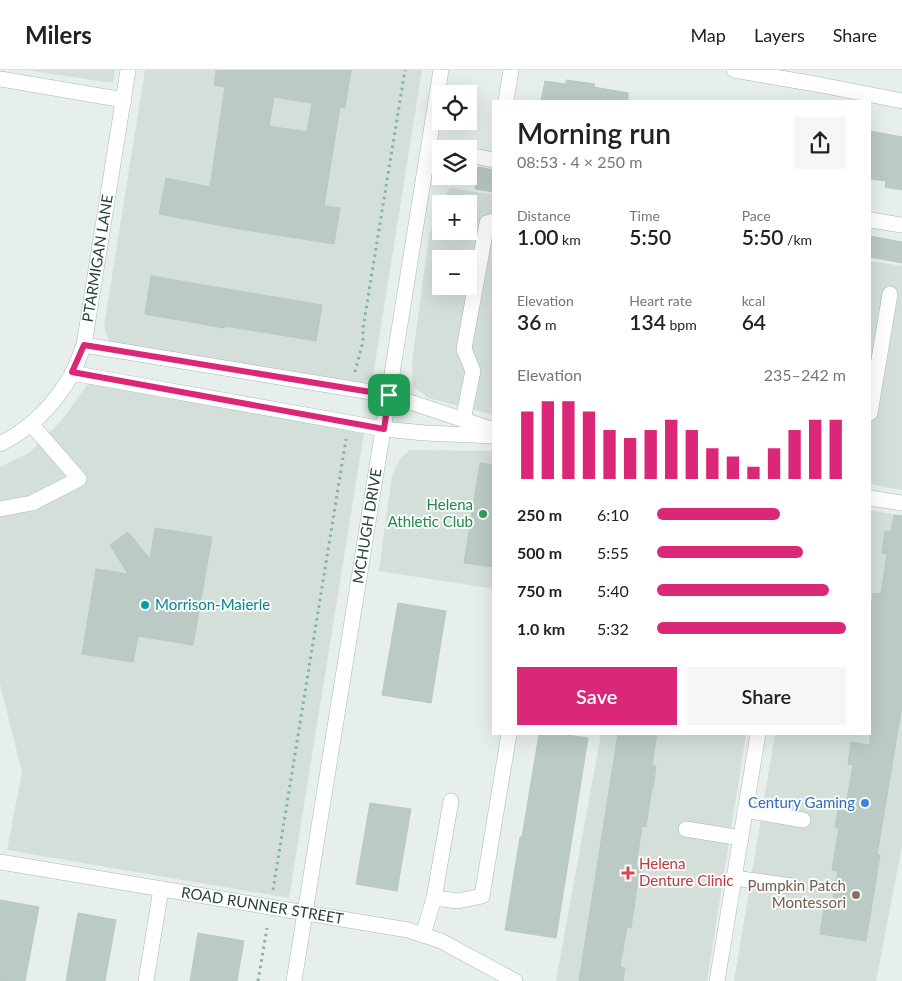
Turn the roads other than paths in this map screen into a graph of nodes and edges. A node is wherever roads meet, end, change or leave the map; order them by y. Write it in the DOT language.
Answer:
graph roads {
  1 [pos="128,70"];
  2 [pos="441,70"];
  3 [pos="511,70"];
  4 [pos="734,70"];
  5 [pos="822,78"];
  6 [pos="0,79"];
  7 [pos="124,100"];
  8 [pos="506,100"];
  9 [pos="902,101"];
  10 [pos="436,140"];
  11 [pos="477,157"];
  12 [pos="492,160"];
  13 [pos="432,165"];
  14 [pos="871,220"];
  15 [pos="492,221"];
  16 [pos="902,225"];
  17 [pos="890,294"];
  18 [pos="84,345"];
  19 [pos="72,372"];
  20 [pos="389,395"];
  21 [pos="871,407"];
  22 [pos="463,420"];
  23 [pos="31,424"];
  24 [pos="384,429"];
  25 [pos="492,429"];
  26 [pos="492,436"];
  27 [pos="0,444"];
  28 [pos="871,498"];
  29 [pos="902,504"];
  30 [pos="0,510"];
  31 [pos="509,735"];
  32 [pos="758,735"];
  33 [pos="451,801"];
  34 [pos="745,810"];
  35 [pos="803,820"];
  36 [pos="686,829"];
  37 [pos="741,838"];
  38 [pos="0,862"];
  39 [pos="734,878"];
  40 [pos="792,886"];
  41 [pos="161,889"];
  42 [pos="434,898"];
  43 [pos="305,913"];
  44 [pos="423,935"];
  45 [pos="146,981"];
  46 [pos="294,981"];
  47 [pos="515,981"];
  48 [pos="717,981"];
  1 -- 7 [label="street, PTARMIGAN LANE"];
  2 -- 10 [label="street, MCHUGH DRIVE"];
  3 -- 8 [label="street"];
  4 -- 5 [label="street"];
  5 -- 9 [label="street"];
  6 -- 7 [label="street"];
  7 -- 18 [label="street, PTARMIGAN LANE"];
  11 -- 12 [label="street"];
  13 -- 20 [label="street, MCHUGH DRIVE"];
  14 -- 16 [label="street"];
  15 -- 22 [label="street"];
  17 -- 21 [label="street"];
  18 -- 19 [label="street, PTARMIGAN LANE"];
  18 -- 20 [label="street"];
  19 -- 23 [label="street, PTARMIGAN LANE"];
  19 -- 24 [label="street"];
  20 -- 22 [label="street"];
  20 -- 24 [label="street, MCHUGH DRIVE"];
  22 -- 25 [label="street"];
  23 -- 27 [label="street, PTARMIGAN LANE"];
  23 -- 30 [label="street"];
  24 -- 26 [label="street"];
  24 -- 43 [label="street, MCHUGH DRIVE"];
  28 -- 29 [label="street"];
  31 -- 42 [label="street"];
  32 -- 34 [label="street"];
  33 -- 42 [label="street"];
  34 -- 35 [label="street"];
  34 -- 37 [label="street"];
  36 -- 37 [label="street"];
  37 -- 39 [label="street"];
  38 -- 41 [label="street, ROAD RUNNER STREET"];
  39 -- 40 [label="street"];
  39 -- 48 [label="street"];
  41 -- 43 [label="street, ROAD RUNNER STREET"];
  41 -- 45 [label="street"];
  42 -- 44 [label="street"];
  43 -- 44 [label="street, ROAD RUNNER STREET"];
  43 -- 46 [label="street, MCHUGH DRIVE"];
  44 -- 47 [label="street, ROAD RUNNER STREET"];
}
